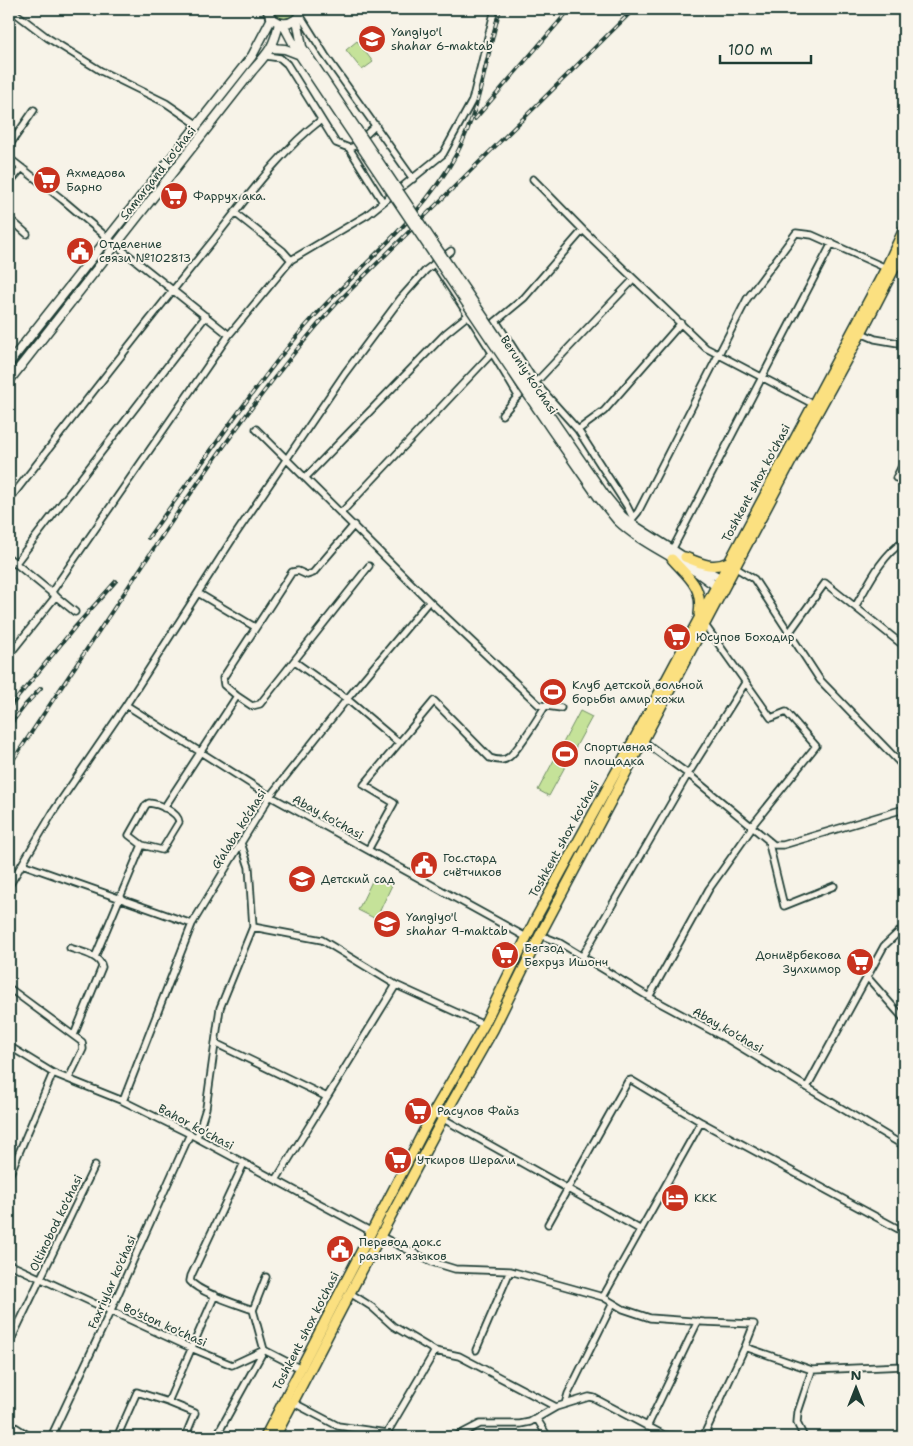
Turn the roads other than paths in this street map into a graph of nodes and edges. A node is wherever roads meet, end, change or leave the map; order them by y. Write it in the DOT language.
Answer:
graph roads {
  1 [pos="267,9"];
  2 [pos="495,9"];
  3 [pos="12,10"];
  4 [pos="300,14"];
  5 [pos="9,17"];
  6 [pos="272,18"];
  7 [pos="281,23"];
  8 [pos="272,48"];
  9 [pos="299,54"];
  10 [pos="266,56"];
  11 [pos="34,110"];
  12 [pos="346,118"];
  13 [pos="321,120"];
  14 [pos="198,125"];
  15 [pos="376,125"];
  16 [pos="9,146"];
  17 [pos="349,148"];
  18 [pos="9,158"];
  19 [pos="22,168"];
  20 [pos="413,179"];
  21 [pos="533,179"];
  22 [pos="9,183"];
  23 [pos="383,202"];
  24 [pos="235,213"];
  25 [pos="9,218"];
  26 [pos="904,229"];
  27 [pos="583,230"];
  28 [pos="27,234"];
  29 [pos="108,239"];
  30 [pos="832,244"];
  31 [pos="116,245"];
  32 [pos="452,250"];
  33 [pos="904,250"];
  34 [pos="291,260"];
  35 [pos="434,263"];
  36 [pos="886,268"];
  37 [pos="634,279"];
  38 [pos="173,290"];
  39 [pos="206,316"];
  40 [pos="467,316"];
  41 [pos="496,321"];
  42 [pos="681,323"];
  43 [pos="480,332"];
  44 [pos="861,333"];
  45 [pos="229,335"];
  46 [pos="904,344"];
  47 [pos="493,352"];
  48 [pos="719,356"];
  49 [pos="9,363"];
  50 [pos="762,377"];
  51 [pos="9,381"];
  52 [pos="535,382"];
  53 [pos="518,396"];
  54 [pos="813,404"];
  55 [pos="502,415"];
  56 [pos="256,429"];
  57 [pos="578,430"];
  58 [pos="285,460"];
  59 [pos="904,462"];
  60 [pos="305,478"];
  61 [pos="896,478"];
  62 [pos="9,500"];
  63 [pos="341,513"];
  64 [pos="630,524"];
  65 [pos="354,525"];
  66 [pos="904,542"];
  67 [pos="672,549"];
  68 [pos="685,557"];
  69 [pos="9,558"];
  70 [pos="670,558"];
  71 [pos="728,562"];
  72 [pos="15,564"];
  73 [pos="369,566"];
  74 [pos="736,568"];
  75 [pos="721,584"];
  76 [pos="198,593"];
  77 [pos="54,595"];
  78 [pos="429,601"];
  79 [pos="856,607"];
  80 [pos="75,612"];
  81 [pos="699,617"];
  82 [pos="706,625"];
  83 [pos="255,627"];
  84 [pos="790,633"];
  85 [pos="904,646"];
  86 [pos="9,655"];
  87 [pos="295,662"];
  88 [pos="745,683"];
  89 [pos="237,696"];
  90 [pos="347,699"];
  91 [pos="126,705"];
  92 [pos="546,705"];
  93 [pos="561,708"];
  94 [pos="653,714"];
  95 [pos="643,741"];
  96 [pos="399,744"];
  97 [pos="201,753"];
  98 [pos="904,766"];
  99 [pos="688,774"];
  100 [pos="270,796"];
  101 [pos="164,808"];
  102 [pos="904,809"];
  103 [pos="751,827"];
  104 [pos="768,840"];
  105 [pos="241,843"];
  106 [pos="142,845"];
  107 [pos="368,850"];
  108 [pos="22,864"];
  109 [pos="9,886"];
  110 [pos="834,886"];
  111 [pos="119,898"];
  112 [pos="192,924"];
  113 [pos="253,927"];
  114 [pos="904,927"];
  115 [pos="528,933"];
  116 [pos="538,939"];
  117 [pos="70,948"];
  118 [pos="95,957"];
  119 [pos="582,957"];
  120 [pos="868,978"];
  121 [pos="396,984"];
  122 [pos="9,988"];
  123 [pos="648,997"];
  124 [pos="904,1019"];
  125 [pos="484,1026"];
  126 [pos="74,1035"];
  127 [pos="215,1043"];
  128 [pos="9,1046"];
  129 [pos="53,1072"];
  130 [pos="69,1078"];
  131 [pos="806,1087"];
  132 [pos="327,1097"];
  133 [pos="123,1101"];
  134 [pos="434,1113"];
  135 [pos="443,1118"];
  136 [pos="701,1122"];
  137 [pos="190,1134"];
  138 [pos="197,1137"];
  139 [pos="904,1146"];
  140 [pos="244,1163"];
  141 [pos="95,1166"];
  142 [pos="9,1176"];
  143 [pos="276,1180"];
  144 [pos="568,1189"];
  145 [pos="548,1224"];
  146 [pos="641,1230"];
  147 [pos="904,1232"];
  148 [pos="376,1234"];
  149 [pos="9,1264"];
  150 [pos="510,1271"];
  151 [pos="266,1277"];
  152 [pos="40,1279"];
  153 [pos="350,1293"];
  154 [pos="215,1295"];
  155 [pos="603,1298"];
  156 [pos="612,1303"];
  157 [pos="253,1310"];
  158 [pos="110,1312"];
  159 [pos="698,1321"];
  160 [pos="9,1344"];
  161 [pos="745,1347"];
  162 [pos="191,1348"];
  163 [pos="264,1350"];
  164 [pos="476,1350"];
  165 [pos="435,1351"];
  166 [pos="904,1366"];
  167 [pos="301,1369"];
  168 [pos="812,1370"];
  169 [pos="168,1402"];
  170 [pos="294,1403"];
  171 [pos="565,1404"];
  172 [pos="556,1407"];
  173 [pos="536,1419"];
  174 [pos="9,1423"];
  175 [pos="647,1426"];
  176 [pos="387,1433"];
  177 [pos="31,1437"];
  178 [pos="51,1437"];
  179 [pos="117,1437"];
  180 [pos="185,1437"];
  181 [pos="216,1437"];
  182 [pos="265,1437"];
  183 [pos="276,1437"];
  184 [pos="393,1437"];
  185 [pos="455,1437"];
  186 [pos="548,1437"];
  187 [pos="684,1437"];
  188 [pos="703,1437"];
  189 [pos="804,1437"];
  1 -- 6 [label="main road, Beruniy ko'chasi"];
  2 -- 20 [label="street"];
  3 -- 5 [label="street"];
  3 -- 14 [label="street"];
  4 -- 7 [label="main road"];
  4 -- 12 [label="main road, Beruniy ko'chasi"];
  4 -- 15 [label="street"];
  6 -- 7 [label="main road, Beruniy ko'chasi"];
  6 -- 14 [label="main road, Samarqand ko'chasi"];
  7 -- 8 [label="main road, Samarqand ko'chasi"];
  7 -- 9 [label="main road, Beruniy ko'chasi"];
  8 -- 9 [label="main road"];
  8 -- 10 [label="main road, Samarqand ko'chasi"];
  9 -- 12 [label="main road, Beruniy ko'chasi"];
  10 -- 13 [label="street"];
  10 -- 31 [label="main road, Samarqand ko'chasi"];
  11 -- 16 [label="street"];
  12 -- 64 [label="main road, Beruniy ko'chasi, bridge"];
  13 -- 17 [label="street"];
  13 -- 24 [label="street"];
  14 -- 29 [label="main road, Samarqand ko'chasi"];
  15 -- 17 [label="street"];
  15 -- 20 [label="street"];
  17 -- 23 [label="street"];
  18 -- 19 [label="street"];
  19 -- 22 [label="street"];
  19 -- 29 [label="street"];
  20 -- 23 [label="street"];
  21 -- 27 [label="street"];
  23 -- 34 [label="street"];
  24 -- 34 [label="street"];
  24 -- 38 [label="street"];
  25 -- 28 [label="street"];
  26 -- 36 [label="main road, Toshkent shox ko'chasi"];
  27 -- 37 [label="street"];
  27 -- 41 [label="street"];
  29 -- 31 [label="street"];
  29 -- 49 [label="main road, Samarqand ko'chasi"];
  30 -- 36 [label="street"];
  30 -- 48 [label="street"];
  30 -- 50 [label="street"];
  31 -- 38 [label="street"];
  31 -- 51 [label="main road, Samarqand ko'chasi"];
  32 -- 35 [label="street"];
  33 -- 44 [label="main road, Toshkent shox ko'chasi"];
  34 -- 45 [label="street"];
  35 -- 40 [label="street"];
  35 -- 58 [label="street"];
  36 -- 54 [label="main road, Toshkent shox ko'chasi"];
  37 -- 42 [label="street"];
  37 -- 52 [label="street"];
  38 -- 39 [label="street"];
  38 -- 62 [label="street"];
  39 -- 45 [label="street"];
  39 -- 72 [label="street"];
  40 -- 43 [label="street"];
  40 -- 60 [label="street"];
  41 -- 43 [label="street"];
  41 -- 52 [label="street"];
  42 -- 48 [label="street"];
  42 -- 57 [label="street"];
  43 -- 47 [label="street"];
  44 -- 46 [label="street"];
  44 -- 74 [label="main road, Toshkent shox ko'chasi"];
  45 -- 77 [label="street"];
  47 -- 53 [label="street"];
  47 -- 63 [label="street"];
  48 -- 50 [label="street"];
  48 -- 64 [label="street"];
  50 -- 54 [label="street"];
  50 -- 67 [label="street"];
  52 -- 53 [label="street"];
  52 -- 57 [label="street"];
  53 -- 55 [label="street"];
  54 -- 71 [label="main road, Toshkent shox ko'chasi"];
  56 -- 58 [label="street"];
  57 -- 64 [label="street"];
  58 -- 60 [label="street"];
  58 -- 76 [label="street"];
  59 -- 61 [label="street"];
  60 -- 63 [label="street"];
  63 -- 65 [label="street"];
  64 -- 67 [label="main road, Beruniy ko'chasi"];
  64 -- 70 [label="main road, Beruniy ko'chasi"];
  65 -- 78 [label="street"];
  65 -- 83 [label="street"];
  66 -- 79 [label="street"];
  67 -- 68 [label="main road, Beruniy ko'chasi"];
  67 -- 70 [label="street"];
  68 -- 71 [label="main road"];
  68 -- 75 [label="main road, Beruniy ko'chasi"];
  69 -- 72 [label="street"];
  70 -- 75 [label="main road, Beruniy ko'chasi"];
  70 -- 81 [label="main road"];
  71 -- 75 [label="main road, Toshkent shox ko'chasi"];
  72 -- 77 [label="street"];
  73 -- 87 [label="street"];
  74 -- 75 [label="main road, Toshkent shox ko'chasi"];
  74 -- 84 [label="street"];
  75 -- 81 [label="main road, Toshkent shox ko'chasi"];
  75 -- 82 [label="main road, Toshkent shox ko'chasi"];
  76 -- 83 [label="street"];
  76 -- 91 [label="street"];
  77 -- 80 [label="street"];
  77 -- 86 [label="street"];
  78 -- 90 [label="street, G’alaba ko’chasi"];
  78 -- 92 [label="street"];
  79 -- 84 [label="street"];
  79 -- 85 [label="street"];
  81 -- 94 [label="main road, Toshkent shox ko'chasi"];
  82 -- 88 [label="street"];
  82 -- 94 [label="main road, Toshkent shox ko'chasi"];
  83 -- 89 [label="street"];
  84 -- 98 [label="street"];
  87 -- 89 [label="street"];
  87 -- 90 [label="street"];
  88 -- 99 [label="street"];
  88 -- 103 [label="street"];
  89 -- 97 [label="street"];
  90 -- 96 [label="street"];
  90 -- 100 [label="street, G’alaba ko’chasi"];
  91 -- 97 [label="street, Abay ko'chasi"];
  91 -- 108 [label="street"];
  92 -- 93 [label="street"];
  92 -- 96 [label="street"];
  94 -- 95 [label="main road, Toshkent shox ko'chasi"];
  94 -- 115 [label="main road, Toshkent shox ko'chasi"];
  95 -- 99 [label="street"];
  95 -- 116 [label="main road, Toshkent shox ko'chasi"];
  96 -- 107 [label="street"];
  97 -- 100 [label="street, Abay ko'chasi"];
  97 -- 101 [label="street"];
  99 -- 103 [label="street"];
  99 -- 119 [label="street"];
  100 -- 105 [label="street, G’alaba ko’chasi"];
  100 -- 107 [label="street, Abay ko'chasi"];
  101 -- 106 [label="street"];
  101 -- 106 [label="street"];
  102 -- 104 [label="street"];
  103 -- 104 [label="street"];
  103 -- 123 [label="street"];
  104 -- 110 [label="street"];
  105 -- 112 [label="street, G’alaba ko’chasi"];
  105 -- 113 [label="street"];
  106 -- 111 [label="street"];
  107 -- 115 [label="street, Abay ko'chasi"];
  108 -- 109 [label="street"];
  108 -- 111 [label="street"];
  111 -- 112 [label="street"];
  111 -- 118 [label="street"];
  112 -- 133 [label="street, G’alaba ko’chasi"];
  113 -- 121 [label="street"];
  113 -- 127 [label="street"];
  114 -- 120 [label="street"];
  115 -- 116 [label="main road"];
  115 -- 125 [label="main road, Toshkent shox ko'chasi"];
  116 -- 119 [label="street, Abay ko'chasi"];
  116 -- 135 [label="main road, Toshkent shox ko'chasi"];
  117 -- 118 [label="street"];
  118 -- 126 [label="street"];
  119 -- 123 [label="street, Abay ko'chasi"];
  120 -- 124 [label="street"];
  120 -- 131 [label="street"];
  121 -- 125 [label="street"];
  121 -- 132 [label="street"];
  122 -- 126 [label="street"];
  123 -- 131 [label="street, Abay ko'chasi"];
  125 -- 134 [label="main road, Toshkent shox ko'chasi"];
  126 -- 130 [label="street"];
  127 -- 132 [label="street"];
  127 -- 138 [label="street"];
  128 -- 129 [label="street, Bahor ko'chasi"];
  129 -- 130 [label="street, Bahor ko'chasi"];
  129 -- 142 [label="street"];
  130 -- 133 [label="street, Bahor ko'chasi"];
  131 -- 139 [label="street, Abay ko'chasi"];
  132 -- 143 [label="street"];
  133 -- 137 [label="street, Bahor ko'chasi"];
  134 -- 135 [label="street"];
  134 -- 148 [label="main road, Toshkent shox ko'chasi"];
  135 -- 144 [label="street"];
  135 -- 148 [label="main road, Toshkent shox ko'chasi"];
  136 -- 144 [label="street"];
  136 -- 146 [label="street"];
  136 -- 147 [label="street"];
  137 -- 138 [label="street, Bahor ko'chasi"];
  137 -- 158 [label="street, Faxriylar ko'chasi"];
  138 -- 140 [label="street, Bahor ko'chasi"];
  140 -- 143 [label="street, Bahor ko'chasi"];
  140 -- 154 [label="street"];
  141 -- 152 [label="street, Oltinobod ko'chasi"];
  143 -- 148 [label="street, Bahor ko'chasi"];
  144 -- 145 [label="street"];
  144 -- 146 [label="street"];
  146 -- 155 [label="street"];
  148 -- 150 [label="street, Bahor ko'chasi"];
  148 -- 153 [label="main road, Toshkent shox ko'chasi"];
  148 -- 167 [label="main road, Toshkent shox ko'chasi"];
  149 -- 152 [label="street, Bo'ston ko'chasi"];
  150 -- 155 [label="street, Bahor ko'chasi"];
  150 -- 164 [label="street"];
  151 -- 157 [label="street"];
  152 -- 158 [label="street, Bo'ston ko'chasi"];
  152 -- 160 [label="street, Oltinobod ko'chasi"];
  153 -- 165 [label="street"];
  153 -- 170 [label="main road, Toshkent shox ko'chasi"];
  154 -- 157 [label="street"];
  154 -- 162 [label="street"];
  155 -- 156 [label="street, Bahor ko'chasi"];
  156 -- 159 [label="street, Bahor ko'chasi"];
  156 -- 171 [label="street"];
  157 -- 163 [label="street"];
  158 -- 162 [label="street, Bo'ston ko'chasi"];
  158 -- 178 [label="street, Faxriylar ko'chasi"];
  159 -- 161 [label="street, Bahor ko'chasi"];
  159 -- 175 [label="street"];
  161 -- 168 [label="street"];
  161 -- 188 [label="street"];
  162 -- 163 [label="street, Bo'ston ko'chasi"];
  162 -- 169 [label="street"];
  163 -- 167 [label="street"];
  163 -- 181 [label="street"];
  165 -- 172 [label="street"];
  165 -- 176 [label="street"];
  166 -- 168 [label="street"];
  167 -- 182 [label="main road, Toshkent shox ko'chasi"];
  168 -- 189 [label="street"];
  169 -- 179 [label="street"];
  169 -- 180 [label="street"];
  170 -- 176 [label="street"];
  170 -- 183 [label="main road, Toshkent shox ko'chasi"];
  171 -- 172 [label="street"];
  171 -- 175 [label="street"];
  172 -- 173 [label="street"];
  173 -- 185 [label="street"];
  173 -- 186 [label="street"];
  174 -- 177 [label="street"];
  175 -- 187 [label="street"];
  176 -- 184 [label="street"];
}
